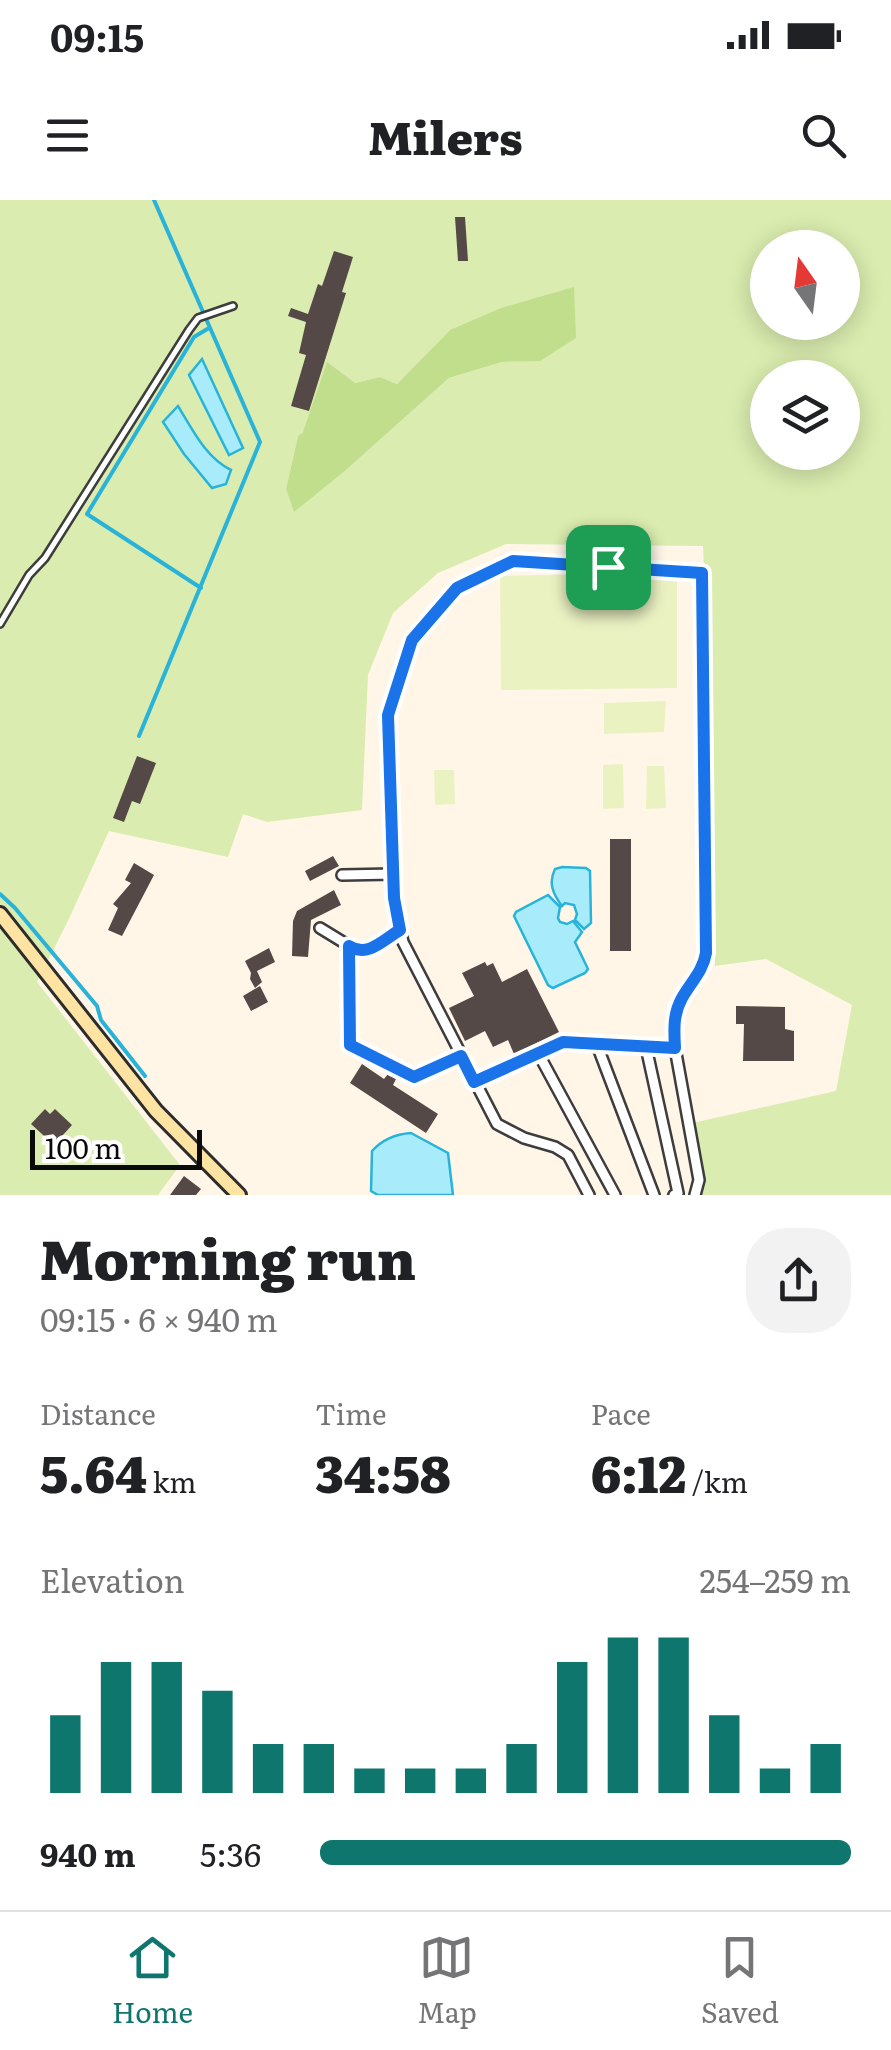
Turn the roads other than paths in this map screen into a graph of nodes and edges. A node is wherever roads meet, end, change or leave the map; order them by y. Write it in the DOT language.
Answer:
graph roads {
  1 [pos="233,306"];
  2 [pos="0,624"];
  3 [pos="342,874"];
  4 [pos="393,874"];
  5 [pos="0,914"];
  6 [pos="320,928"];
  7 [pos="400,930"];
  8 [pos="349,946"];
  9 [pos="597,1045"];
  10 [pos="646,1047"];
  11 [pos="675,1048"];
  12 [pos="538,1053"];
  13 [pos="461,1056"];
  14 [pos="474,1082"];
  15 [pos="239,1195"];
  16 [pos="589,1195"];
  17 [pos="614,1195"];
  18 [pos="654,1195"];
  19 [pos="674,1195"];
  20 [pos="695,1195"];
  1 -- 2 [label="lane"];
  3 -- 4 [label="street"];
  4 -- 7 [label="street"];
  4 -- 11 [label="street"];
  5 -- 15 [label="main road"];
  6 -- 8 [label="street"];
  7 -- 8 [label="street"];
  7 -- 13 [label="street"];
  8 -- 13 [label="street"];
  9 -- 10 [label="street"];
  9 -- 12 [label="street"];
  9 -- 18 [label="street"];
  10 -- 11 [label="street"];
  10 -- 19 [label="street"];
  11 -- 20 [label="street"];
  12 -- 14 [label="street"];
  12 -- 17 [label="street"];
  13 -- 14 [label="street"];
  14 -- 16 [label="street"];
}
